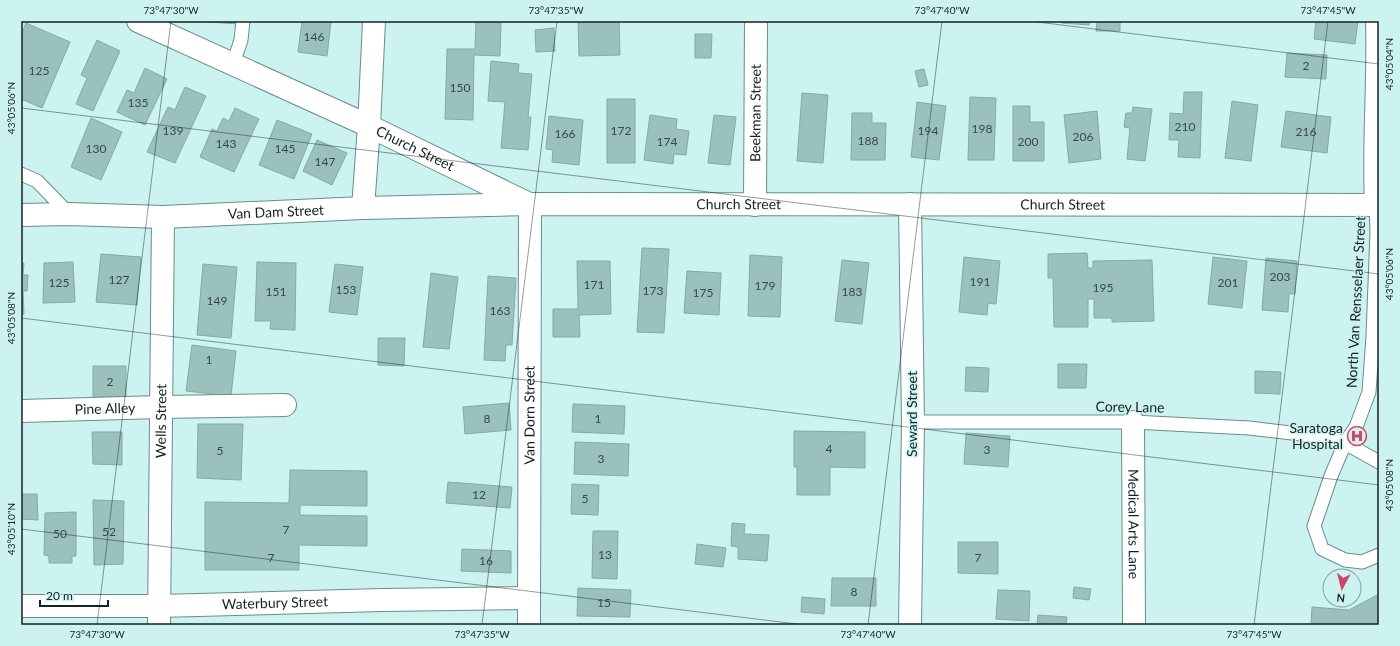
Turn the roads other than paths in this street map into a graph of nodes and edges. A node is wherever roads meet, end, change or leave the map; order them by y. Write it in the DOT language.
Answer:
graph roads {
  1 [pos="243,21"];
  2 [pos="374,21"];
  3 [pos="756,21"];
  4 [pos="1377,21"];
  5 [pos="144,22"];
  6 [pos="1379,61"];
  7 [pos="233,64"];
  8 [pos="369,126"];
  9 [pos="21,174"];
  10 [pos="530,204"];
  11 [pos="910,204"];
  12 [pos="1378,204"];
  13 [pos="755,205"];
  14 [pos="363,208"];
  15 [pos="69,214"];
  16 [pos="21,215"];
  17 [pos="163,216"];
  18 [pos="285,405"];
  19 [pos="160,407"];
  20 [pos="21,411"];
  21 [pos="913,422"];
  22 [pos="1133,422"];
  23 [pos="1345,444"];
  24 [pos="1379,462"];
  25 [pos="1379,555"];
  26 [pos="529,598"];
  27 [pos="21,606"];
  28 [pos="159,615"];
  29 [pos="529,625"];
  30 [pos="910,625"];
  31 [pos="1134,625"];
  1 -- 7 [label="lane"];
  2 -- 8 [label="street"];
  3 -- 13 [label="street, Beekman Street"];
  4 -- 6 [label="street"];
  5 -- 7 [label="street, Church Street"];
  6 -- 12 [label="street"];
  7 -- 8 [label="street, Church Street"];
  8 -- 10 [label="street, Church Street"];
  8 -- 14 [label="street"];
  9 -- 15 [label="lane"];
  10 -- 13 [label="street, Church Street"];
  10 -- 14 [label="street, Van Dam Street"];
  10 -- 26 [label="street, Van Dorn Street"];
  11 -- 12 [label="street, Church Street"];
  11 -- 13 [label="street, Church Street"];
  11 -- 21 [label="street, Seward Street"];
  12 -- 23 [label="lane, North Van Rensselaer Street"];
  14 -- 17 [label="street, Van Dam Street"];
  15 -- 16 [label="street, Van Dam Street"];
  15 -- 17 [label="street, Van Dam Street"];
  17 -- 19 [label="street, Wells Street"];
  18 -- 19 [label="street, Pine Alley"];
  19 -- 20 [label="street, Pine Alley"];
  19 -- 28 [label="street, Wells Street"];
  21 -- 22 [label="lane, Corey Lane"];
  21 -- 30 [label="street, Seward Street"];
  22 -- 23 [label="lane, Corey Lane"];
  22 -- 31 [label="street, Medical Arts Lane"];
  23 -- 24 [label="lane"];
  23 -- 25 [label="lane, North Van Rensselaer Street"];
  26 -- 28 [label="street, Waterbury Street"];
  26 -- 29 [label="street, Van Dorn Street"];
  27 -- 28 [label="street, Waterbury Street"];
}
